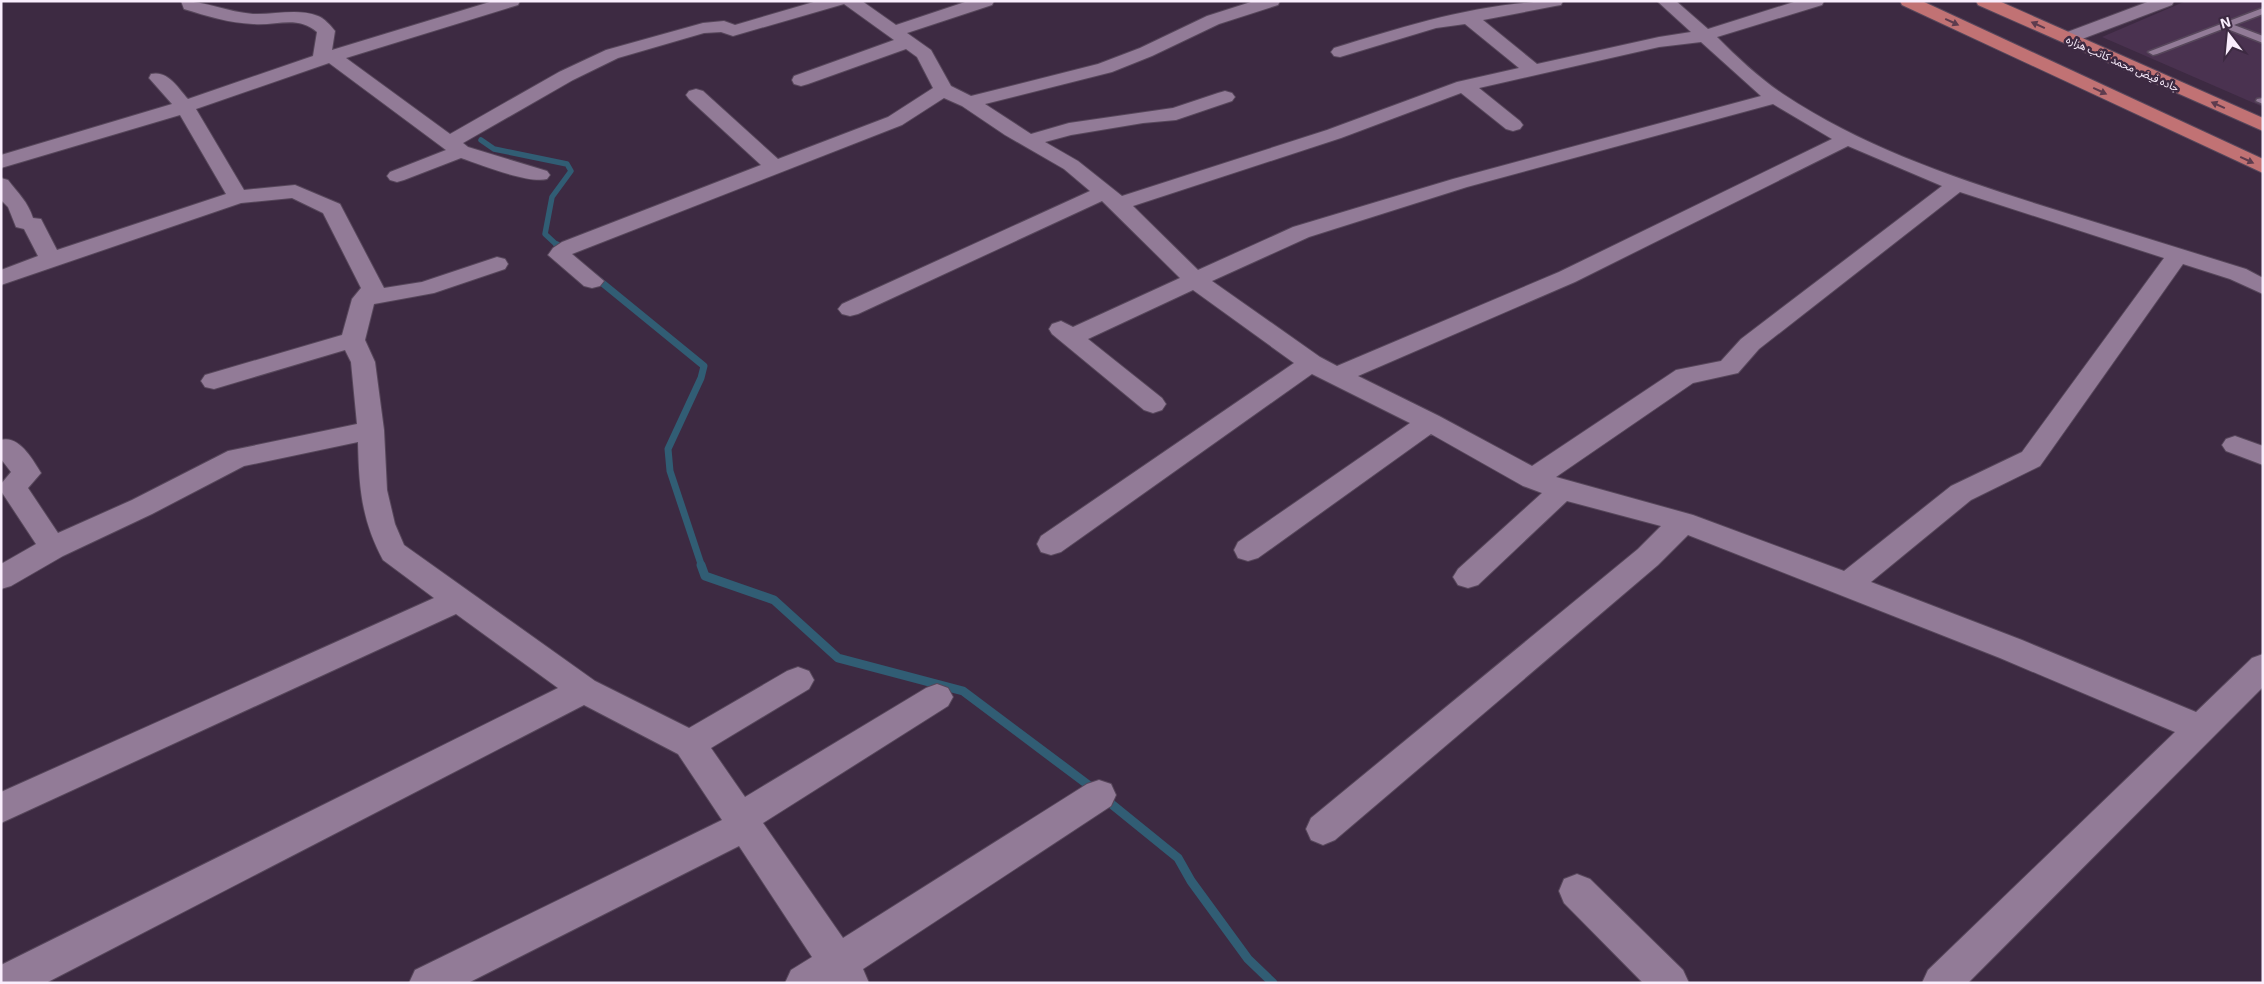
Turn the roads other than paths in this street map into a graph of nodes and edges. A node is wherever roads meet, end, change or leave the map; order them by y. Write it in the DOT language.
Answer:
graph roads {
  1 [pos="190,1"];
  2 [pos="512,1"];
  3 [pos="837,1"];
  4 [pos="850,1"];
  5 [pos="986,1"];
  6 [pos="1272,1"];
  7 [pos="1556,1"];
  8 [pos="1665,1"];
  9 [pos="1816,1"];
  10 [pos="1908,1"];
  11 [pos="1984,1"];
  12 [pos="2166,1"];
  13 [pos="2263,11"];
  14 [pos="1469,18"];
  15 [pos="2225,25"];
  16 [pos="1703,36"];
  17 [pos="900,37"];
  18 [pos="2068,38"];
  19 [pos="2263,40"];
  20 [pos="1340,52"];
  21 [pos="2154,52"];
  22 [pos="327,57"];
  23 [pos="1533,70"];
  24 [pos="158,78"];
  25 [pos="800,80"];
  26 [pos="1464,86"];
  27 [pos="943,90"];
  28 [pos="696,95"];
  29 [pos="1225,96"];
  30 [pos="1775,98"];
  31 [pos="969,102"];
  32 [pos="185,107"];
  33 [pos="1513,125"];
  34 [pos="2263,125"];
  35 [pos="1847,139"];
  36 [pos="1030,140"];
  37 [pos="455,146"];
  38 [pos="1,162"];
  39 [pos="2263,167"];
  40 [pos="776,168"];
  41 [pos="540,175"];
  42 [pos="397,176"];
  43 [pos="1,184"];
  44 [pos="1956,185"];
  45 [pos="238,198"];
  46 [pos="1112,198"];
  47 [pos="2177,256"];
  48 [pos="51,259"];
  49 [pos="497,264"];
  50 [pos="1,278"];
  51 [pos="592,281"];
  52 [pos="1196,281"];
  53 [pos="2263,287"];
  54 [pos="364,300"];
  55 [pos="850,310"];
  56 [pos="353,340"];
  57 [pos="1311,363"];
  58 [pos="1336,376"];
  59 [pos="214,381"];
  60 [pos="1153,404"];
  61 [pos="1430,422"];
  62 [pos="371,430"];
  63 [pos="2235,445"];
  64 [pos="7,448"];
  65 [pos="2263,456"];
  66 [pos="1533,479"];
  67 [pos="1562,490"];
  68 [pos="1683,522"];
  69 [pos="1051,544"];
  70 [pos="52,548"];
  71 [pos="1248,550"];
  72 [pos="1468,577"];
  73 [pos="1,578"];
  74 [pos="1848,584"];
  75 [pos="460,599"];
  76 [pos="2263,667"];
  77 [pos="798,680"];
  78 [pos="584,690"];
  79 [pos="936,697"];
  80 [pos="2200,728"];
  81 [pos="690,744"];
  82 [pos="1099,795"];
  83 [pos="1,808"];
  84 [pos="742,822"];
  85 [pos="1323,829"];
  86 [pos="1577,891"];
  87 [pos="844,973"];
  88 [pos="6,983"];
  89 [pos="428,983"];
  90 [pos="804,983"];
  91 [pos="1670,983"];
  92 [pos="1940,983"];
  1 -- 22 [label="street"];
  2 -- 22 [label="street"];
  3 -- 37 [label="street"];
  4 -- 17 [label="street"];
  5 -- 17 [label="street"];
  6 -- 31 [label="street"];
  7 -- 14 [label="street"];
  8 -- 16 [label="street"];
  9 -- 16 [label="street"];
  10 -- 39 [label="main road, one-way"];
  18 -- 11 [label="main road, جاده فیض محمد کاتب هزاره, one-way"];
  12 -- 18 [label="street"];
  13 -- 15 [label="lane"];
  14 -- 20 [label="street"];
  14 -- 23 [label="street"];
  15 -- 19 [label="lane"];
  15 -- 21 [label="lane"];
  16 -- 23 [label="street"];
  16 -- 30 [label="street"];
  17 -- 25 [label="street"];
  17 -- 27 [label="street"];
  34 -- 18 [label="main road, جاده فیض محمد کاتب هزاره, one-way"];
  22 -- 32 [label="street"];
  22 -- 37 [label="street"];
  23 -- 26 [label="street"];
  24 -- 32 [label="street"];
  26 -- 33 [label="street"];
  26 -- 46 [label="street"];
  27 -- 31 [label="street"];
  27 -- 40 [label="street"];
  28 -- 40 [label="street"];
  29 -- 36 [label="street"];
  30 -- 35 [label="street"];
  30 -- 52 [label="street"];
  31 -- 36 [label="street"];
  32 -- 38 [label="street"];
  32 -- 45 [label="street"];
  35 -- 44 [label="street"];
  35 -- 58 [label="street"];
  36 -- 46 [label="street"];
  37 -- 41 [label="street"];
  37 -- 42 [label="street"];
  40 -- 51 [label="street"];
  43 -- 48 [label="street"];
  44 -- 47 [label="street"];
  44 -- 66 [label="street"];
  45 -- 48 [label="street"];
  45 -- 54 [label="street"];
  46 -- 52 [label="street"];
  46 -- 55 [label="street"];
  47 -- 53 [label="street"];
  47 -- 74 [label="street"];
  48 -- 50 [label="street"];
  49 -- 54 [label="street"];
  52 -- 57 [label="street"];
  52 -- 60 [label="street"];
  54 -- 56 [label="street"];
  56 -- 59 [label="street"];
  56 -- 62 [label="street"];
  57 -- 58 [label="street"];
  57 -- 69 [label="street"];
  58 -- 61 [label="street"];
  61 -- 66 [label="street"];
  61 -- 71 [label="street"];
  62 -- 70 [label="street"];
  62 -- 75 [label="street"];
  63 -- 65 [label="street"];
  64 -- 70 [label="street"];
  66 -- 67 [label="street"];
  67 -- 68 [label="street"];
  67 -- 72 [label="street"];
  68 -- 74 [label="street"];
  68 -- 85 [label="street"];
  70 -- 73 [label="street"];
  74 -- 80 [label="street"];
  75 -- 78 [label="street"];
  75 -- 83 [label="street"];
  76 -- 80 [label="street"];
  77 -- 81 [label="street"];
  78 -- 81 [label="street"];
  78 -- 88 [label="street"];
  79 -- 84 [label="street"];
  80 -- 92 [label="street"];
  81 -- 84 [label="street"];
  82 -- 87 [label="street"];
  84 -- 87 [label="street"];
  84 -- 89 [label="street"];
  86 -- 91 [label="street"];
  87 -- 90 [label="street"];
}
